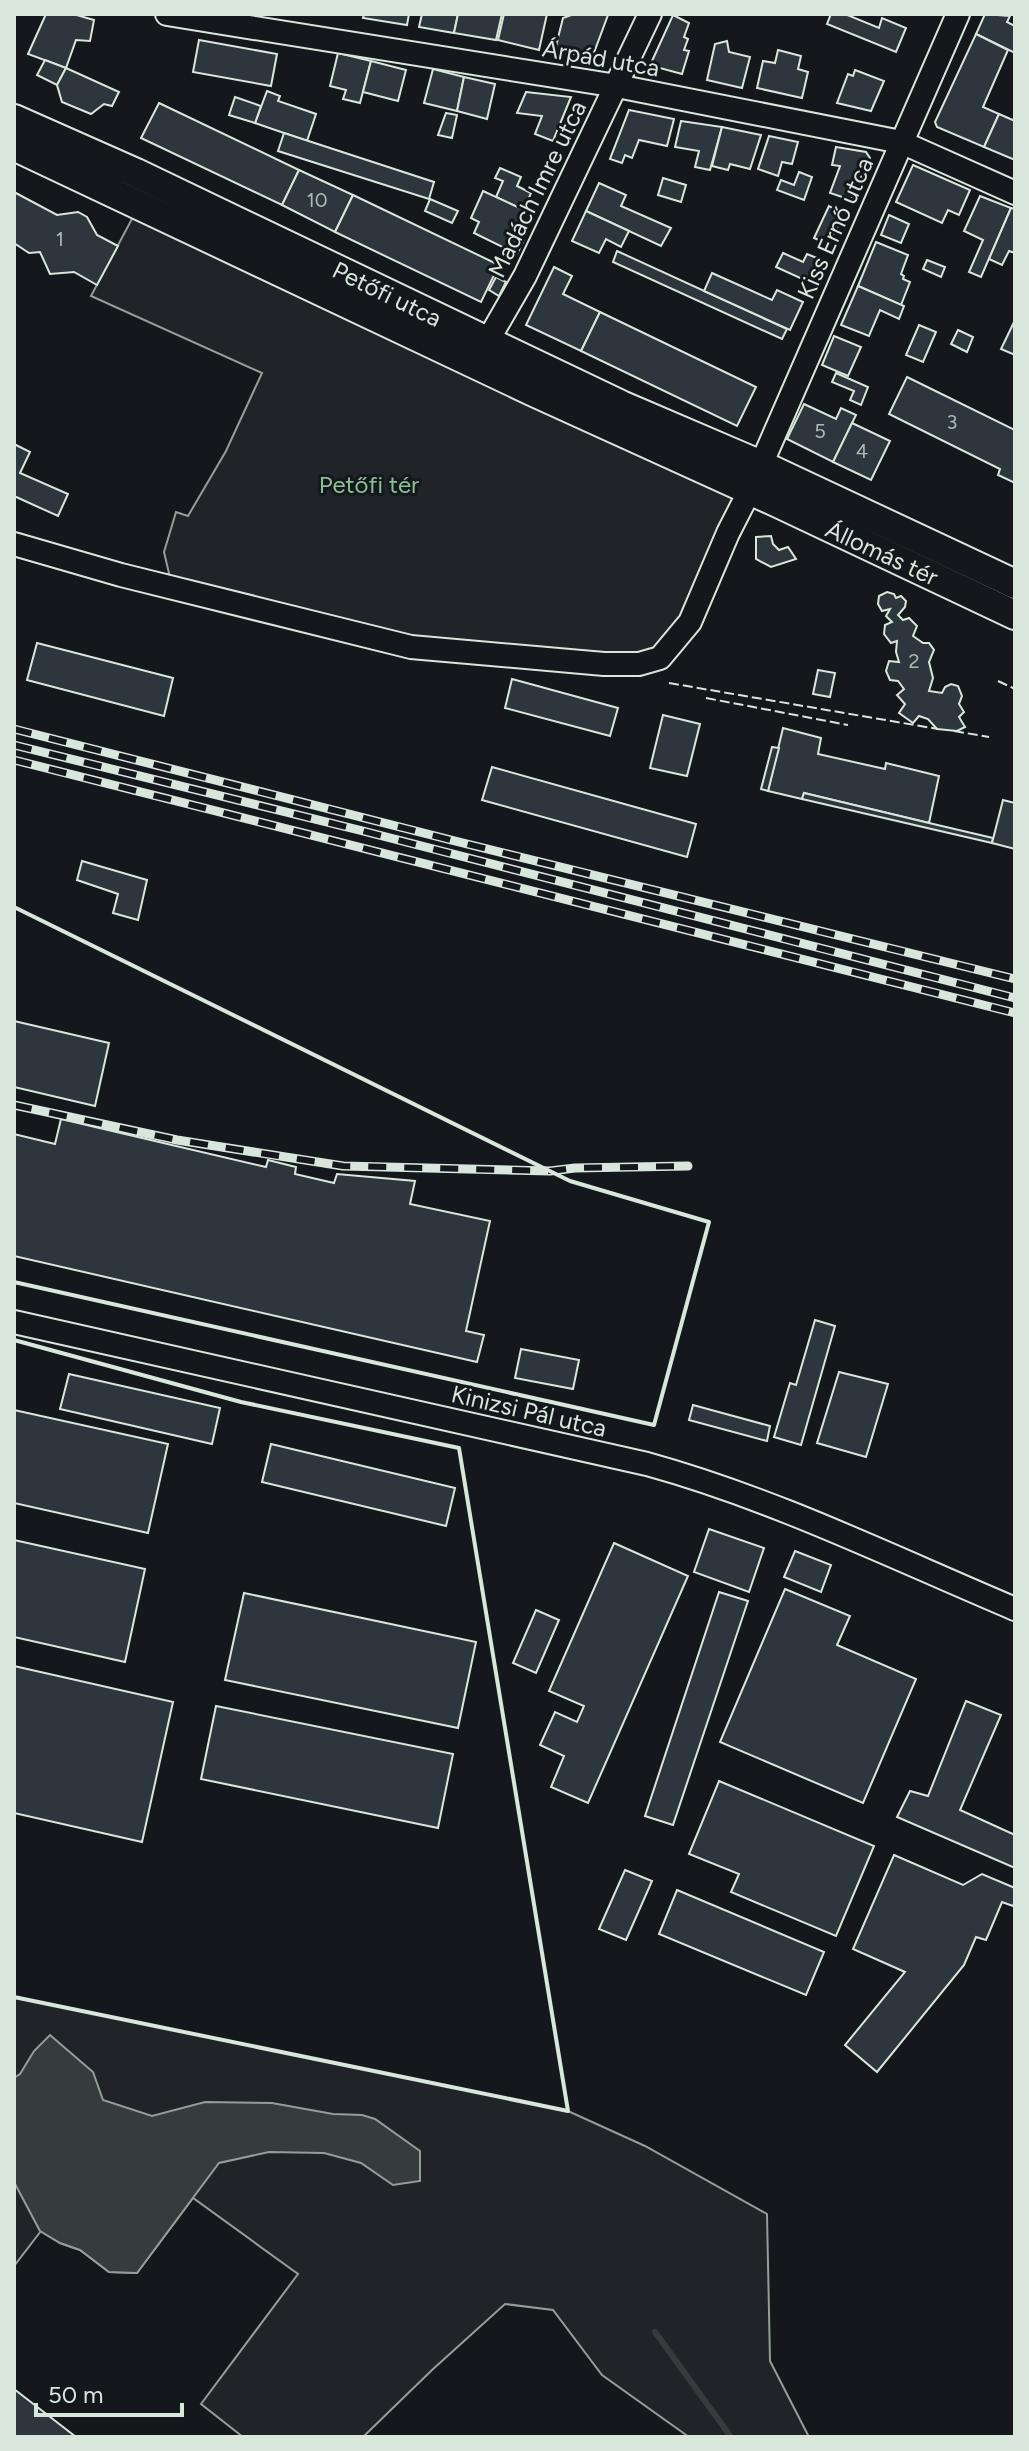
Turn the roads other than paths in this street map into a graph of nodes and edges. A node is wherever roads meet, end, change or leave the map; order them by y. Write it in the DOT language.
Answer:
graph roads {
  1 [pos="167,14"];
  2 [pos="650,14"];
  3 [pos="958,14"];
  4 [pos="617,86"];
  5 [pos="14,119"];
  6 [pos="901,142"];
  7 [pos="14,146"];
  8 [pos="1015,193"];
  9 [pos="487,342"];
  10 [pos="756,477"];
  11 [pos="14,544"];
  12 [pos="1015,584"];
  13 [pos="1015,615"];
  14 [pos="14,1322"];
  15 [pos="1015,1609"];
  1 -- 4 [label="street, Árpád utca"];
  2 -- 4 [label="street, Madách Imre utca"];
  3 -- 6 [label="street, Kiss Ernő utca"];
  4 -- 6 [label="street, Árpád utca"];
  4 -- 9 [label="street, Madách Imre utca"];
  5 -- 9 [label="main road, Petőfi utca"];
  6 -- 8 [label="street, Árpád utca"];
  6 -- 10 [label="street, Kiss Ernő utca"];
  7 -- 10 [label="main road, Petőfi utca"];
  9 -- 10 [label="main road, Petőfi utca"];
  10 -- 11 [label="street"];
  10 -- 12 [label="main road, Állomás tér"];
  10 -- 13 [label="main road, Állomás tér"];
  14 -- 15 [label="street, Kinizsi Pál utca"];
}
